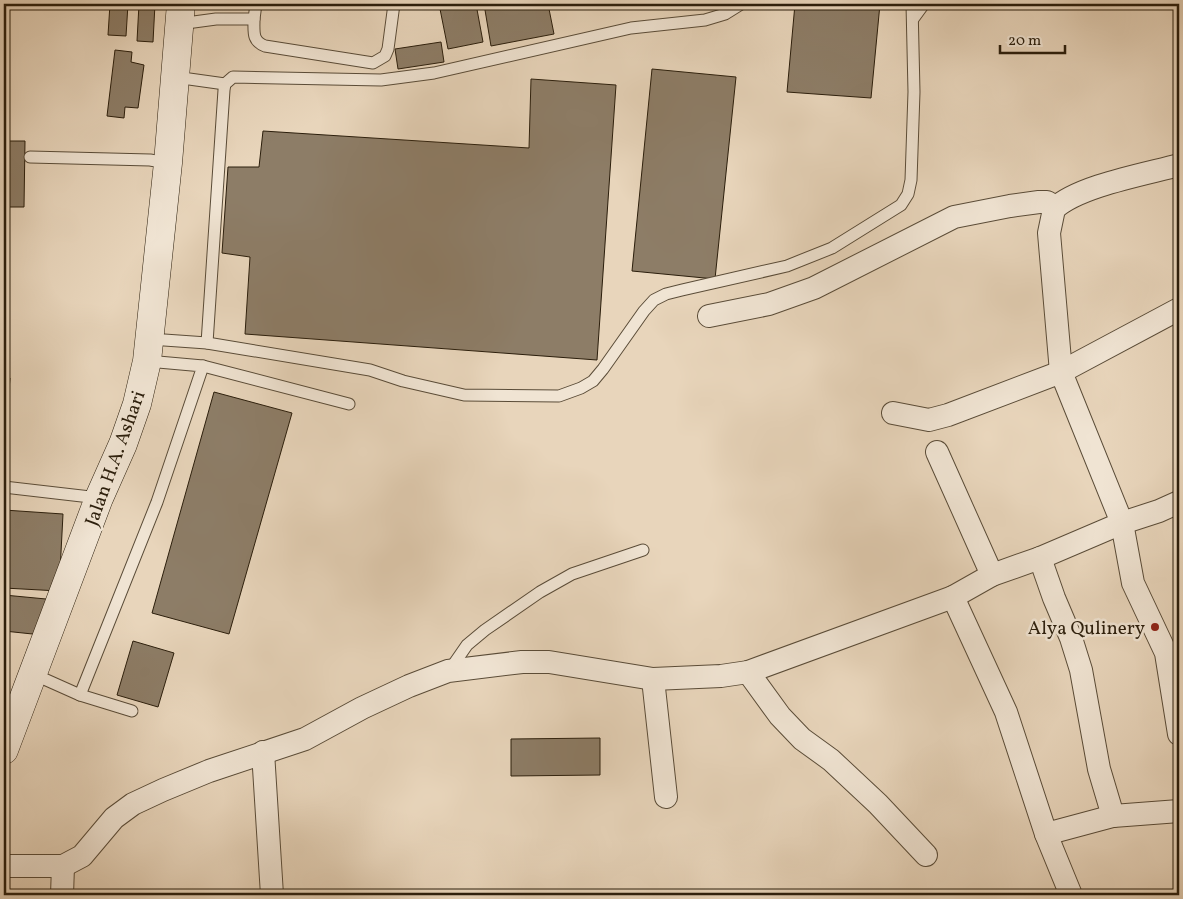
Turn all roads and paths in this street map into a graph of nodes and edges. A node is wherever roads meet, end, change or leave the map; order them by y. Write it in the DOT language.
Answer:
graph roads {
  1 [pos="256,4"];
  2 [pos="394,4"];
  3 [pos="740,4"];
  4 [pos="912,4"];
  5 [pos="924,4"];
  6 [pos="180,14"];
  7 [pos="913,19"];
  8 [pos="254,20"];
  9 [pos="175,77"];
  10 [pos="225,84"];
  11 [pos="30,157"];
  12 [pos="168,163"];
  13 [pos="1179,165"];
  14 [pos="1054,209"];
  15 [pos="1179,309"];
  16 [pos="709,316"];
  17 [pos="206,343"];
  18 [pos="148,350"];
  19 [pos="203,366"];
  20 [pos="1061,372"];
  21 [pos="349,404"];
  22 [pos="892,413"];
  23 [pos="937,452"];
  24 [pos="4,488"];
  25 [pos="99,498"];
  26 [pos="1179,502"];
  27 [pos="1122,523"];
  28 [pos="643,550"];
  29 [pos="1040,558"];
  30 [pos="992,575"];
  31 [pos="953,597"];
  32 [pos="448,671"];
  33 [pos="748,672"];
  34 [pos="32,674"];
  35 [pos="653,679"];
  36 [pos="80,694"];
  37 [pos="132,711"];
  38 [pos="1179,734"];
  39 [pos="4,750"];
  40 [pos="263,752"];
  41 [pos="666,796"];
  42 [pos="1179,812"];
  43 [pos="1113,816"];
  44 [pos="1046,834"];
  45 [pos="926,855"];
  46 [pos="4,866"];
  47 [pos="63,866"];
  48 [pos="62,895"];
  49 [pos="272,895"];
  50 [pos="1071,895"];
  1 -- 8 [label="lane"];
  2 -- 8 [label="lane"];
  3 -- 10 [label="lane"];
  4 -- 7 [label="lane"];
  5 -- 7 [label="lane"];
  6 -- 8 [label="lane"];
  6 -- 9 [label="street, Jalan H.A. Ashari"];
  7 -- 17 [label="lane"];
  9 -- 10 [label="lane"];
  9 -- 12 [label="street, Jalan H.A. Ashari"];
  10 -- 17 [label="lane"];
  11 -- 12 [label="lane"];
  12 -- 18 [label="street, Jalan H.A. Ashari"];
  13 -- 14 [label="street"];
  14 -- 16 [label="street"];
  14 -- 20 [label="street"];
  15 -- 20 [label="street"];
  17 -- 18 [label="lane"];
  18 -- 19 [label="lane"];
  18 -- 25 [label="street, Jalan H.A. Ashari"];
  19 -- 21 [label="lane"];
  19 -- 36 [label="lane"];
  20 -- 22 [label="street"];
  20 -- 27 [label="street"];
  23 -- 30 [label="street"];
  24 -- 25 [label="lane"];
  25 -- 34 [label="street, Jalan H.A. Ashari"];
  26 -- 27 [label="street"];
  27 -- 29 [label="street"];
  27 -- 38 [label="street"];
  28 -- 32 [label="lane"];
  29 -- 30 [label="street"];
  29 -- 43 [label="street"];
  30 -- 31 [label="street"];
  31 -- 33 [label="street"];
  31 -- 44 [label="street"];
  32 -- 35 [label="street"];
  32 -- 40 [label="street"];
  33 -- 35 [label="street"];
  33 -- 45 [label="street"];
  34 -- 36 [label="lane"];
  34 -- 39 [label="street, Jalan H.A. Ashari"];
  35 -- 41 [label="street"];
  36 -- 37 [label="lane"];
  40 -- 47 [label="street"];
  40 -- 49 [label="street"];
  42 -- 43 [label="street"];
  43 -- 44 [label="street"];
  44 -- 50 [label="street"];
  46 -- 47 [label="street"];
  47 -- 48 [label="street"];
}
